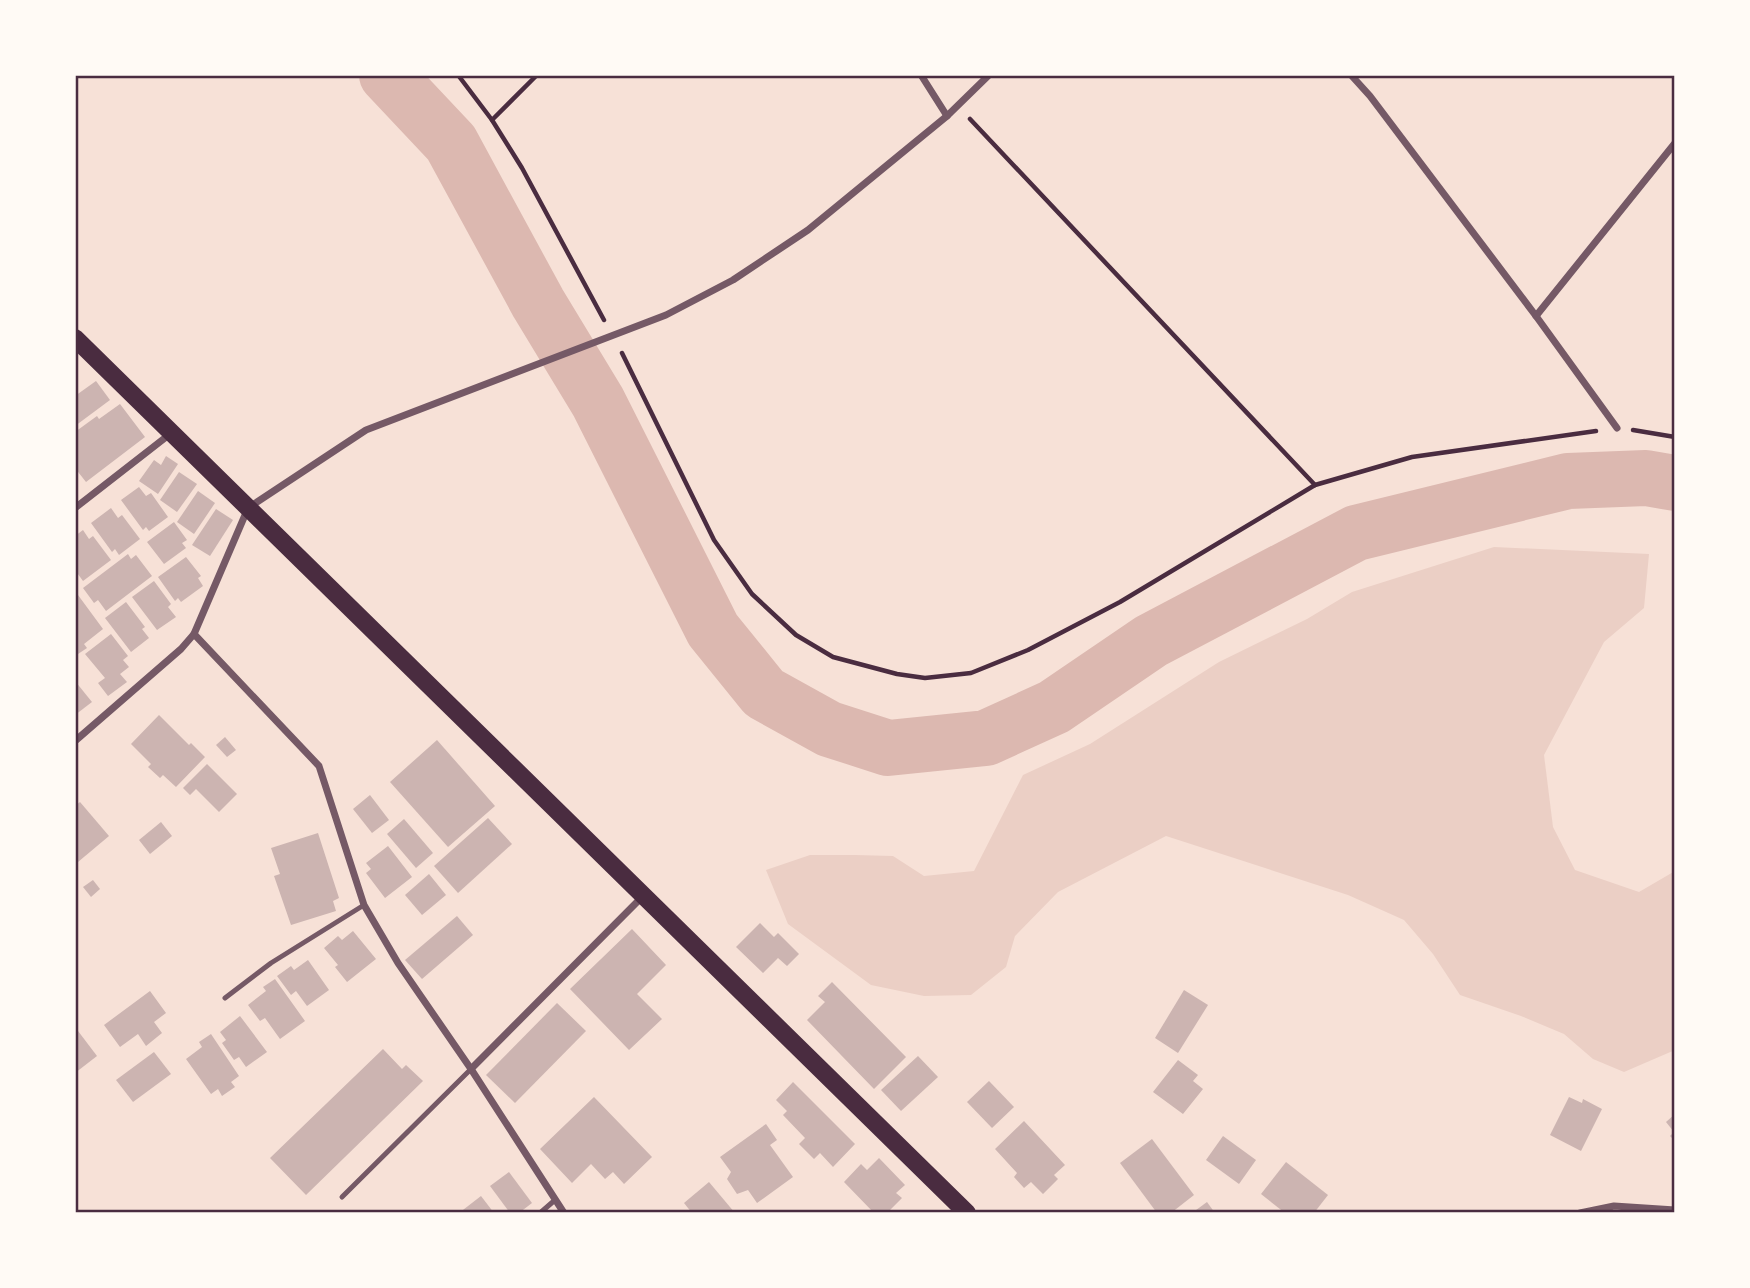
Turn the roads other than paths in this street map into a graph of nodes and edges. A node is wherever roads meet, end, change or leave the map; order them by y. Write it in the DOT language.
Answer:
graph roads {
  1 [pos="921,75"];
  2 [pos="989,75"];
  3 [pos="1352,75"];
  4 [pos="947,116"];
  5 [pos="1675,143"];
  6 [pos="1536,316"];
  7 [pos="76,341"];
  8 [pos="1616,428"];
  9 [pos="173,432"];
  10 [pos="75,508"];
  11 [pos="248,508"];
  12 [pos="194,634"];
  13 [pos="75,741"];
  14 [pos="643,896"];
  15 [pos="364,905"];
  16 [pos="225,998"];
  17 [pos="471,1069"];
  18 [pos="342,1197"];
  19 [pos="555,1200"];
  20 [pos="1675,1210"];
  21 [pos="540,1213"];
  22 [pos="564,1213"];
  23 [pos="967,1213"];
  24 [pos="1580,1213"];
  1 -- 4 [label="street"];
  2 -- 4 [label="street"];
  3 -- 6 [label="street"];
  4 -- 11 [label="street"];
  5 -- 6 [label="street"];
  6 -- 8 [label="street"];
  7 -- 9 [label="main road"];
  9 -- 10 [label="street"];
  9 -- 11 [label="main road"];
  11 -- 12 [label="street"];
  11 -- 14 [label="main road"];
  12 -- 13 [label="street"];
  12 -- 15 [label="street"];
  14 -- 17 [label="street"];
  14 -- 23 [label="main road"];
  15 -- 16 [label="lane"];
  15 -- 17 [label="street"];
  17 -- 18 [label="lane"];
  17 -- 19 [label="street"];
  19 -- 21 [label="lane"];
  19 -- 22 [label="street"];
  20 -- 24 [label="street"];
}
